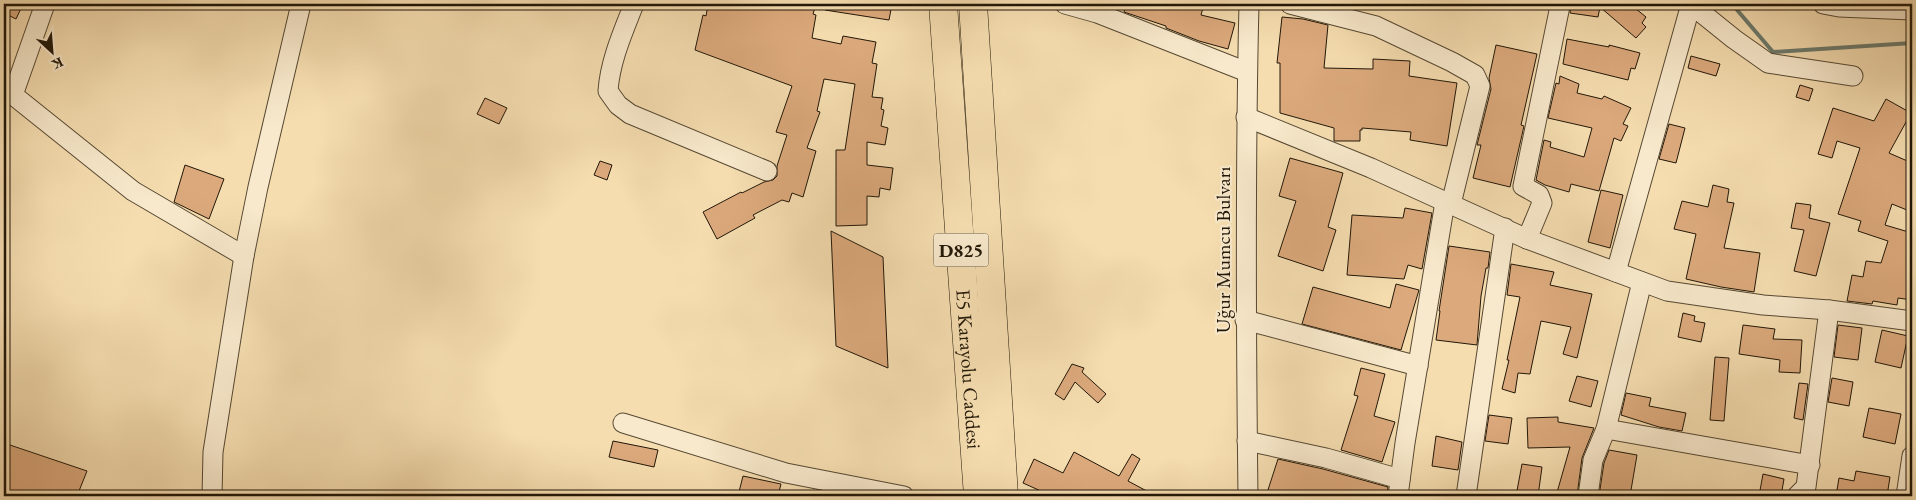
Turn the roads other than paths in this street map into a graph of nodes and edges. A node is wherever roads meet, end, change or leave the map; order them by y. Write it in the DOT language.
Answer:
graph roads {
  1 [pos="44,4"];
  2 [pos="301,4"];
  3 [pos="634,4"];
  4 [pos="943,4"];
  5 [pos="973,4"];
  6 [pos="1065,4"];
  7 [pos="1249,4"];
  8 [pos="1290,4"];
  9 [pos="1692,4"];
  10 [pos="1823,4"];
  11 [pos="1560,6"];
  12 [pos="1912,10"];
  13 [pos="1247,72"];
  14 [pos="1852,76"];
  15 [pos="1246,116"];
  16 [pos="767,171"];
  17 [pos="1448,203"];
  18 [pos="1505,228"];
  19 [pos="1526,239"];
  20 [pos="244,256"];
  21 [pos="1616,272"];
  22 [pos="1642,282"];
  23 [pos="1830,310"];
  24 [pos="1245,320"];
  25 [pos="1912,321"];
  26 [pos="1418,366"];
  27 [pos="623,423"];
  28 [pos="1606,429"];
  29 [pos="1247,441"];
  30 [pos="1912,456"];
  31 [pos="1810,465"];
  32 [pos="1399,488"];
  33 [pos="1252,495"];
  34 [pos="212,496"];
  35 [pos="904,496"];
  36 [pos="978,496"];
  37 [pos="1004,496"];
  38 [pos="1466,496"];
  39 [pos="1588,496"];
  40 [pos="1797,496"];
  41 [pos="1906,496"];
  1 -- 20 [label="street"];
  2 -- 20 [label="street"];
  3 -- 16 [label="street"];
  4 -- 36 [label="highway, E5 Karayolu Caddesi / D825"];
  5 -- 37 [label="highway, E5 Karayolu Caddesi / D825"];
  6 -- 13 [label="street"];
  7 -- 13 [label="street, Uğur Mumcu Bulvarı"];
  8 -- 17 [label="street"];
  9 -- 14 [label="street"];
  9 -- 21 [label="street"];
  10 -- 12 [label="street"];
  11 -- 19 [label="street"];
  13 -- 15 [label="street, Uğur Mumcu Bulvarı"];
  15 -- 17 [label="street"];
  15 -- 24 [label="street, Uğur Mumcu Bulvarı"];
  17 -- 18 [label="street"];
  17 -- 26 [label="street"];
  18 -- 19 [label="street"];
  18 -- 38 [label="street"];
  19 -- 21 [label="street"];
  20 -- 34 [label="street"];
  21 -- 22 [label="street"];
  22 -- 23 [label="street"];
  22 -- 28 [label="street"];
  23 -- 25 [label="street"];
  23 -- 31 [label="street"];
  24 -- 26 [label="street"];
  24 -- 29 [label="street, Uğur Mumcu Bulvarı"];
  26 -- 32 [label="street"];
  27 -- 35 [label="street"];
  28 -- 31 [label="street"];
  28 -- 39 [label="street"];
  29 -- 32 [label="street"];
  29 -- 33 [label="street, Uğur Mumcu Bulvarı"];
  30 -- 41 [label="street"];
  31 -- 40 [label="street"];
}
